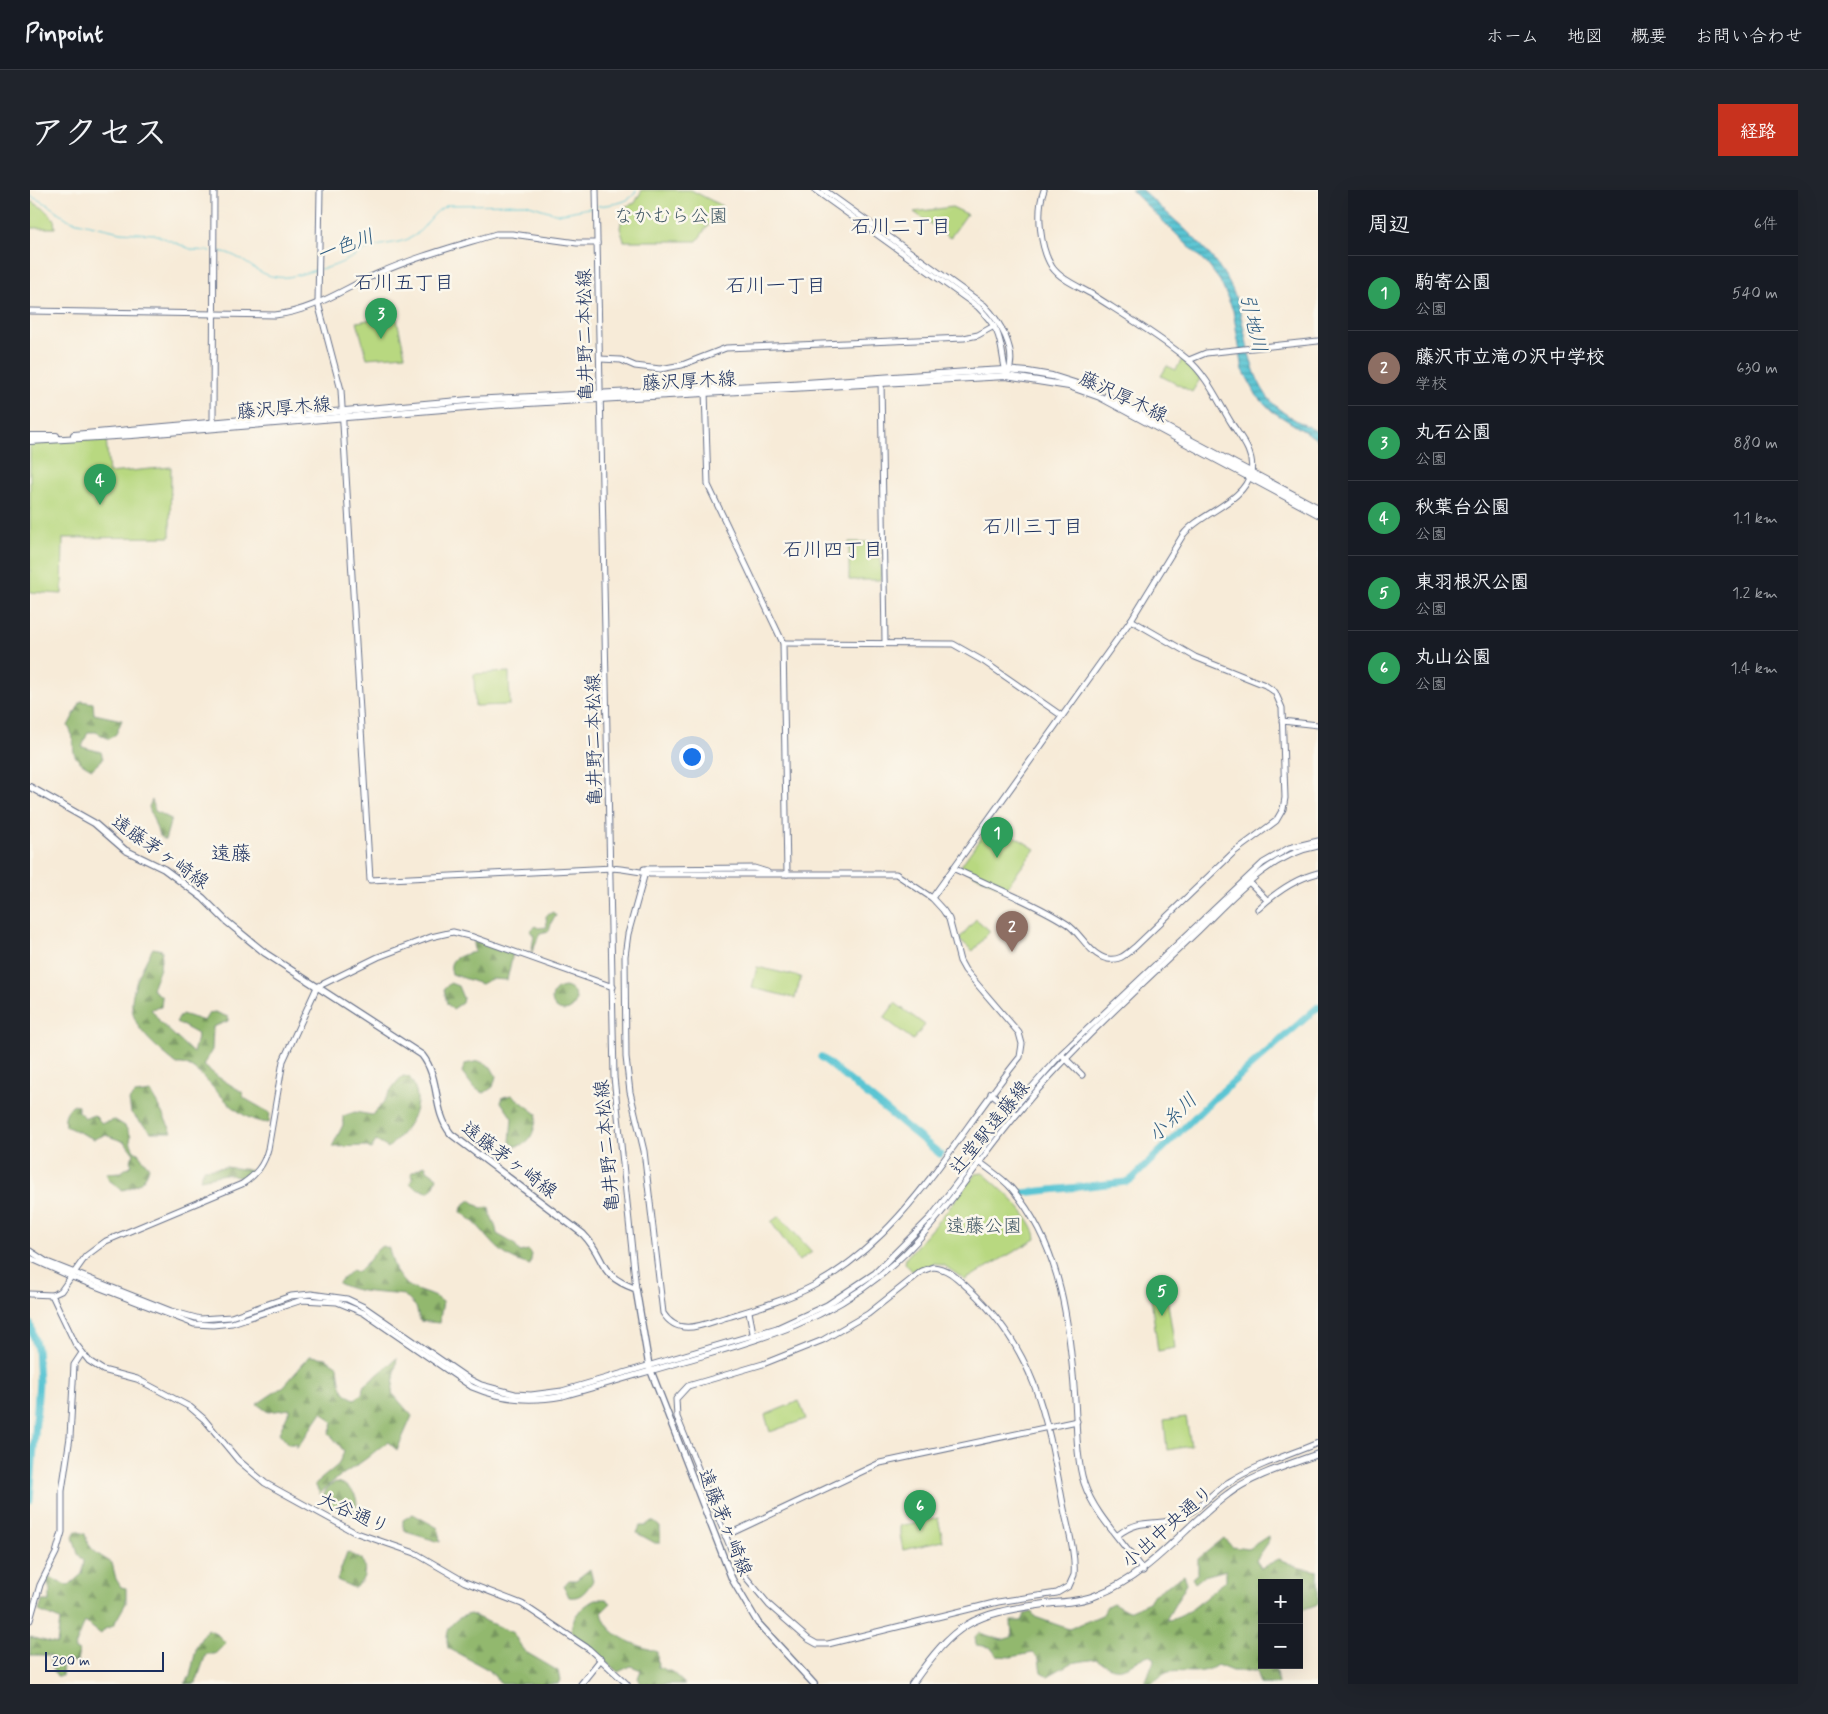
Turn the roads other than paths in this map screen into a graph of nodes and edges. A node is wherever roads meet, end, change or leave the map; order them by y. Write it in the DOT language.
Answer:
graph roads {
  1 [pos="214,190"];
  2 [pos="320,190"];
  3 [pos="596,190"];
  4 [pos="815,190"];
  5 [pos="824,190"];
  6 [pos="1044,190"];
  7 [pos="598,243"];
  8 [pos="318,303"];
  9 [pos="30,310"];
  10 [pos="213,313"];
  11 [pos="994,326"];
  12 [pos="1318,341"];
  13 [pos="600,359"];
  14 [pos="1189,360"];
  15 [pos="1007,372"];
  16 [pos="881,381"];
  17 [pos="705,391"];
  18 [pos="601,396"];
  19 [pos="342,414"];
  20 [pos="213,425"];
  21 [pos="30,436"];
  22 [pos="30,441"];
  23 [pos="1250,475"];
  24 [pos="1318,508"];
  25 [pos="1318,514"];
  26 [pos="1131,620"];
  27 [pos="885,642"];
  28 [pos="783,643"];
  29 [pos="1062,716"];
  30 [pos="1282,721"];
  31 [pos="1318,725"];
  32 [pos="30,787"];
  33 [pos="1318,841"];
  34 [pos="1318,846"];
  35 [pos="611,868"];
  36 [pos="953,868"];
  37 [pos="645,871"];
  38 [pos="1318,873"];
  39 [pos="787,874"];
  40 [pos="1249,882"];
  41 [pos="932,898"];
  42 [pos="1267,900"];
  43 [pos="1258,909"];
  44 [pos="318,987"];
  45 [pos="613,987"];
  46 [pos="1063,1056"];
  47 [pos="1082,1075"];
  48 [pos="991,1094"];
  49 [pos="1015,1112"];
  50 [pos="976,1160"];
  51 [pos="30,1251"];
  52 [pos="30,1258"];
  53 [pos="73,1275"];
  54 [pos="636,1289"];
  55 [pos="30,1294"];
  56 [pos="52,1296"];
  57 [pos="749,1312"];
  58 [pos="754,1338"];
  59 [pos="82,1353"];
  60 [pos="650,1369"];
  61 [pos="1077,1420"];
  62 [pos="1048,1426"];
  63 [pos="1318,1443"];
  64 [pos="1318,1454"];
  65 [pos="1118,1535"];
  66 [pos="725,1536"];
  67 [pos="1142,1571"];
  68 [pos="30,1620"];
  69 [pos="601,1659"];
  70 [pos="581,1684"];
  71 [pos="627,1684"];
  72 [pos="814,1684"];
  73 [pos="912,1684"];
  1 -- 10 [label="street"];
  2 -- 8 [label="street"];
  3 -- 7 [label="street, 亀井野二本松線"];
  4 -- 11 [label="street"];
  5 -- 15 [label="street"];
  6 -- 14 [label="street"];
  7 -- 8 [label="street"];
  7 -- 13 [label="street, 亀井野二本松線"];
  8 -- 10 [label="street"];
  8 -- 19 [label="street"];
  9 -- 10 [label="street"];
  10 -- 20 [label="street"];
  11 -- 13 [label="street"];
  11 -- 15 [label="street"];
  12 -- 14 [label="street"];
  13 -- 18 [label="street, 亀井野二本松線"];
  14 -- 23 [label="street"];
  15 -- 16 [label="main road, 藤沢厚木線"];
  15 -- 23 [label="main road, 藤沢厚木線"];
  16 -- 17 [label="main road, 藤沢厚木線"];
  16 -- 27 [label="street"];
  17 -- 18 [label="main road, 藤沢厚木線"];
  17 -- 28 [label="street"];
  18 -- 19 [label="main road, 藤沢厚木線"];
  18 -- 35 [label="street, 亀井野二本松線"];
  19 -- 20 [label="main road, 藤沢厚木線"];
  19 -- 35 [label="street"];
  20 -- 21 [label="main road, 藤沢厚木線"];
  20 -- 22 [label="main road, 藤沢厚木線"];
  23 -- 24 [label="main road, 藤沢厚木線"];
  23 -- 25 [label="main road, 藤沢厚木線"];
  23 -- 26 [label="street"];
  26 -- 29 [label="street"];
  26 -- 30 [label="street"];
  27 -- 28 [label="street"];
  27 -- 29 [label="street"];
  28 -- 39 [label="street"];
  29 -- 36 [label="street"];
  30 -- 31 [label="street"];
  30 -- 36 [label="street"];
  32 -- 44 [label="main road, 遠藤茅ヶ崎線"];
  33 -- 46 [label="street, 辻堂駅遠藤線"];
  34 -- 40 [label="street, 辻堂駅遠藤線"];
  35 -- 37 [label="street"];
  35 -- 45 [label="street, 亀井野二本松線"];
  36 -- 41 [label="street"];
  37 -- 39 [label="street"];
  37 -- 57 [label="street"];
  38 -- 42 [label="street"];
  39 -- 41 [label="street"];
  40 -- 42 [label="street"];
  40 -- 46 [label="street, 辻堂駅遠藤線"];
  41 -- 48 [label="street"];
  42 -- 43 [label="street"];
  44 -- 45 [label="street"];
  44 -- 53 [label="street"];
  44 -- 54 [label="main road, 遠藤茅ヶ崎線"];
  45 -- 54 [label="street, 亀井野二本松線"];
  46 -- 47 [label="street"];
  46 -- 49 [label="street, 辻堂駅遠藤線"];
  48 -- 49 [label="street"];
  48 -- 57 [label="street"];
  49 -- 50 [label="street, 辻堂駅遠藤線"];
  50 -- 58 [label="street, 辻堂駅遠藤線"];
  50 -- 61 [label="street"];
  51 -- 53 [label="street"];
  52 -- 53 [label="street"];
  53 -- 56 [label="street"];
  53 -- 60 [label="street"];
  54 -- 60 [label="main road, 遠藤茅ヶ崎線"];
  55 -- 56 [label="street"];
  56 -- 59 [label="street"];
  57 -- 58 [label="street"];
  58 -- 60 [label="street, 辻堂駅遠藤線"];
  58 -- 60 [label="street, 辻堂駅遠藤線"];
  59 -- 68 [label="street"];
  59 -- 69 [label="street, 大谷通り"];
  60 -- 72 [label="main road, 遠藤茅ヶ崎線"];
  61 -- 62 [label="street"];
  61 -- 65 [label="street"];
  62 -- 66 [label="street"];
  62 -- 66 [label="street"];
  62 -- 66 [label="street"];
  63 -- 65 [label="street"];
  64 -- 67 [label="main road, 小出中央通り"];
  65 -- 67 [label="street"];
  67 -- 73 [label="main road, 小出中央通り"];
  69 -- 70 [label="street"];
  69 -- 71 [label="street, 大谷通り"];
}
